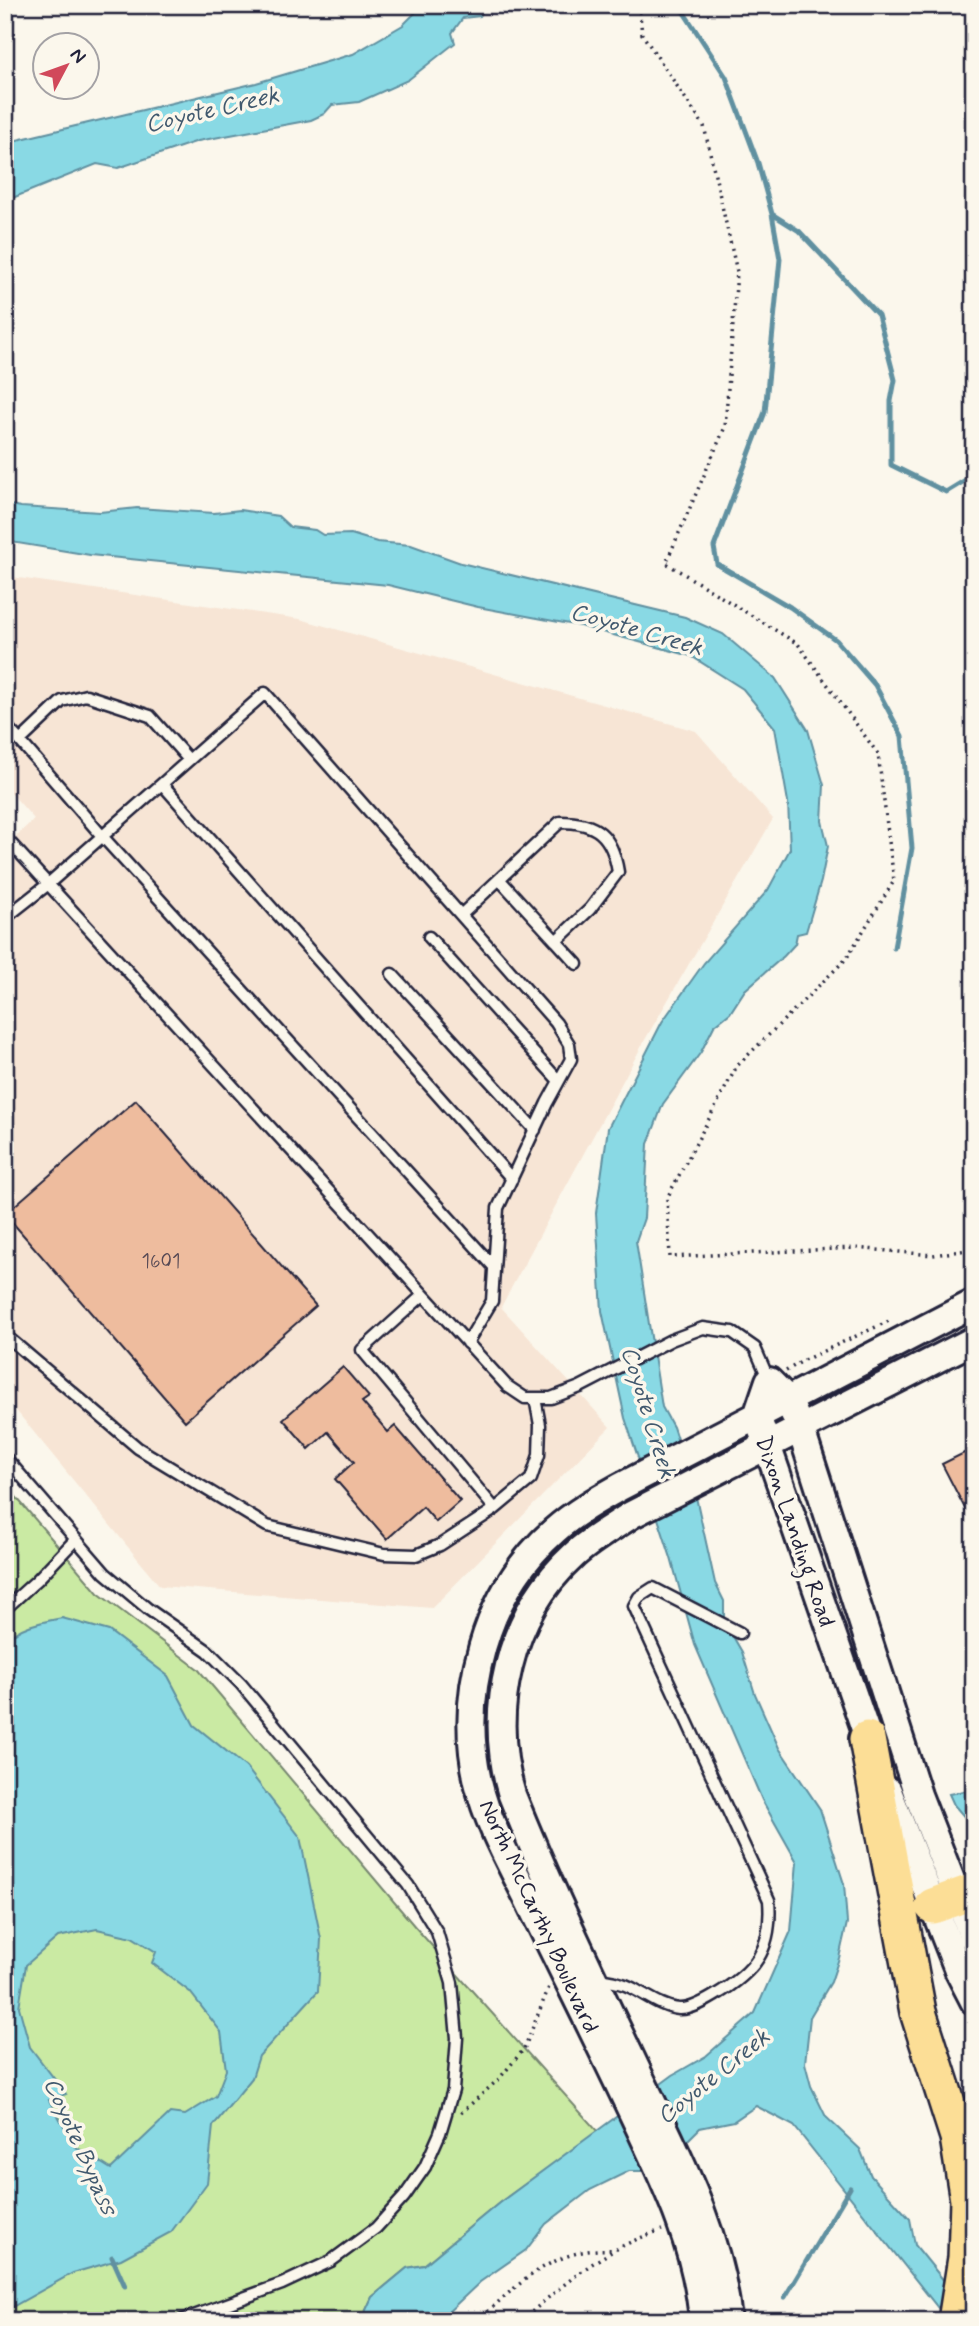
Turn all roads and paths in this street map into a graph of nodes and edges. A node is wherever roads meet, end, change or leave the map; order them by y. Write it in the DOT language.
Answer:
graph roads {
  1 [pos="639,5"];
  2 [pos="5,725"];
  3 [pos="20,741"];
  4 [pos="189,761"];
  5 [pos="162,784"];
  6 [pos="102,836"];
  7 [pos="5,837"];
  8 [pos="500,880"];
  9 [pos="47,885"];
  10 [pos="461,915"];
  11 [pos="5,918"];
  12 [pos="429,937"];
  13 [pos="556,941"];
  14 [pos="577,964"];
  15 [pos="392,974"];
  16 [pos="559,1081"];
  17 [pos="534,1130"];
  18 [pos="512,1179"];
  19 [pos="974,1249"];
  20 [pos="494,1267"];
  21 [pos="423,1295"];
  22 [pos="974,1303"];
  23 [pos="899,1316"];
  24 [pos="5,1335"];
  25 [pos="974,1340"];
  26 [pos="467,1343"];
  27 [pos="769,1381"];
  28 [pos="535,1398"];
  29 [pos="788,1401"];
  30 [pos="757,1416"];
  31 [pos="800,1427"];
  32 [pos="766,1445"];
  33 [pos="5,1457"];
  34 [pos="495,1509"];
  35 [pos="76,1539"];
  36 [pos="5,1609"];
  37 [pos="740,1633"];
  38 [pos="867,1739"];
  39 [pos="512,1795"];
  40 [pos="485,1804"];
  41 [pos="955,1898"];
  42 [pos="974,1938"];
  43 [pos="565,1972"];
  44 [pos="592,1993"];
  45 [pos="974,2001"];
  46 [pos="440,2133"];
  47 [pos="679,2205"];
  48 [pos="614,2250"];
  49 [pos="180,2321"];
  50 [pos="477,2321"];
  51 [pos="521,2321"];
  52 [pos="703,2321"];
  53 [pos="728,2321"];
  54 [pos="956,2321"];
  1 -- 19 [label="path"];
  2 -- 3 [label="lane"];
  3 -- 4 [label="lane"];
  3 -- 6 [label="lane"];
  4 -- 5 [label="lane"];
  4 -- 10 [label="lane"];
  5 -- 6 [label="lane"];
  5 -- 18 [label="lane"];
  6 -- 9 [label="lane"];
  6 -- 20 [label="lane"];
  7 -- 9 [label="lane"];
  8 -- 10 [label="lane"];
  8 -- 13 [label="lane"];
  8 -- 13 [label="lane"];
  9 -- 11 [label="lane"];
  9 -- 21 [label="lane"];
  10 -- 16 [label="lane"];
  12 -- 16 [label="lane"];
  13 -- 14 [label="lane"];
  15 -- 17 [label="lane"];
  16 -- 17 [label="lane"];
  17 -- 18 [label="lane"];
  18 -- 20 [label="lane"];
  20 -- 26 [label="lane"];
  21 -- 26 [label="lane"];
  21 -- 34 [label="lane"];
  22 -- 29 [label="main road, North McCarthy Boulevard"];
  23 -- 27 [label="path"];
  24 -- 34 [label="lane"];
  25 -- 31 [label="main road, North McCarthy Boulevard"];
  26 -- 28 [label="lane"];
  27 -- 28 [label="lane"];
  27 -- 29 [label="main road, Dixon Landing Road"];
  27 -- 30 [label="main road, Dixon Landing Road"];
  28 -- 34 [label="lane"];
  29 -- 30 [label="main road, North McCarthy Boulevard"];
  29 -- 31 [label="main road, Dixon Landing Road"];
  30 -- 32 [label="main road, Dixon Landing Road"];
  30 -- 40 [label="main road, North McCarthy Boulevard"];
  31 -- 32 [label="main road, North McCarthy Boulevard"];
  31 -- 41 [label="main road, Dixon Landing Road"];
  32 -- 38 [label="main road, Dixon Landing Road"];
  32 -- 39 [label="main road, North McCarthy Boulevard"];
  33 -- 35 [label="lane"];
  35 -- 36 [label="lane"];
  35 -- 46 [label="lane"];
  37 -- 44 [label="lane"];
  38 -- 41 [label="main road, Dixon Landing Road"];
  38 -- 54 [label="highway"];
  39 -- 40 [label="main road"];
  39 -- 44 [label="main road, North McCarthy Boulevard"];
  40 -- 43 [label="main road, North McCarthy Boulevard"];
  41 -- 42 [label="main road, Dixon Landing Road"];
  41 -- 45 [label="main road, Dixon Landing Road"];
  43 -- 44 [label="main road, North McCarthy Boulevard"];
  43 -- 46 [label="path"];
  44 -- 47 [label="main road, North McCarthy Boulevard"];
  46 -- 49 [label="lane"];
  47 -- 48 [label="path"];
  47 -- 52 [label="main road, North McCarthy Boulevard"];
  47 -- 53 [label="main road, North McCarthy Boulevard"];
  48 -- 50 [label="path"];
  48 -- 51 [label="path"];
}
